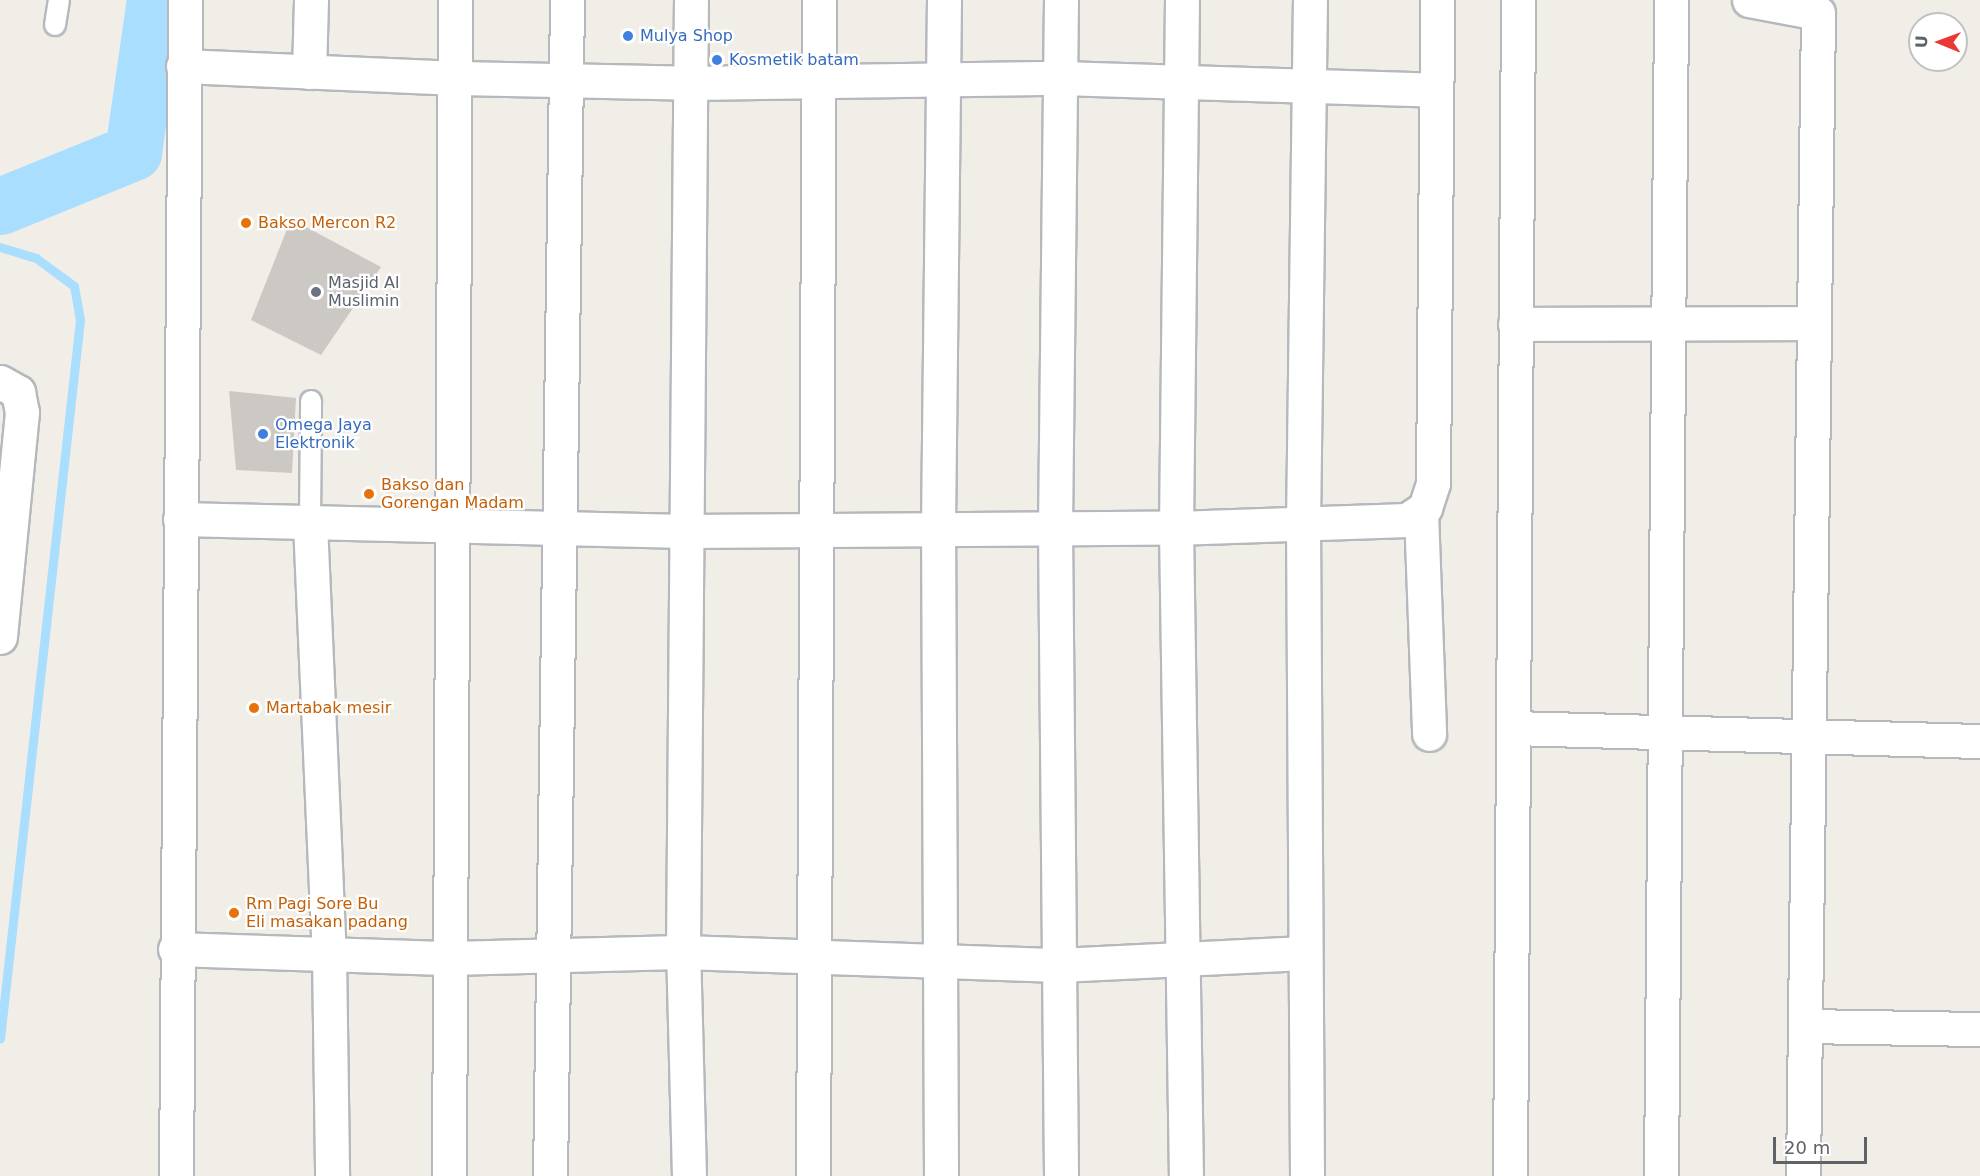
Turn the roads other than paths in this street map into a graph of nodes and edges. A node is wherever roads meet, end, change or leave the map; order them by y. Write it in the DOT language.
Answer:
graph roads {
  1 [pos="59,0"];
  2 [pos="185,0"];
  3 [pos="310,0"];
  4 [pos="455,0"];
  5 [pos="567,0"];
  6 [pos="691,0"];
  7 [pos="819,0"];
  8 [pos="944,0"];
  9 [pos="1061,0"];
  10 [pos="1182,0"];
  11 [pos="1310,0"];
  12 [pos="1437,0"];
  13 [pos="1518,0"];
  14 [pos="1671,0"];
  15 [pos="1749,0"];
  16 [pos="55,25"];
  17 [pos="183,66"];
  18 [pos="309,72"];
  19 [pos="563,76"];
  20 [pos="819,77"];
  21 [pos="458,78"];
  22 [pos="1060,78"];
  23 [pos="942,80"];
  24 [pos="690,82"];
  25 [pos="1183,83"];
  26 [pos="1309,87"];
  27 [pos="1436,90"];
  28 [pos="1814,323"];
  29 [pos="1515,324"];
  30 [pos="1670,325"];
  31 [pos="0,382"];
  32 [pos="311,401"];
  33 [pos="1421,512"];
  34 [pos="180,519"];
  35 [pos="310,523"];
  36 [pos="1303,525"];
  37 [pos="454,527"];
  38 [pos="938,527"];
  39 [pos="1055,528"];
  40 [pos="1176,528"];
  41 [pos="558,529"];
  42 [pos="813,530"];
  43 [pos="686,531"];
  44 [pos="0,637"];
  45 [pos="1513,728"];
  46 [pos="1665,732"];
  47 [pos="1429,734"];
  48 [pos="1809,736"];
  49 [pos="1980,741"];
  50 [pos="175,949"];
  51 [pos="683,952"];
  52 [pos="329,953"];
  53 [pos="1304,953"];
  54 [pos="554,955"];
  55 [pos="810,956"];
  56 [pos="1186,956"];
  57 [pos="451,958"];
  58 [pos="940,959"];
  59 [pos="1059,965"];
  60 [pos="1805,1026"];
  61 [pos="1980,1029"];
  62 [pos="176,1176"];
  63 [pos="332,1176"];
  64 [pos="449,1176"];
  65 [pos="550,1176"];
  66 [pos="688,1176"];
  67 [pos="813,1176"];
  68 [pos="941,1176"];
  69 [pos="1061,1176"];
  70 [pos="1186,1176"];
  71 [pos="1307,1176"];
  72 [pos="1510,1176"];
  73 [pos="1661,1176"];
  74 [pos="1803,1176"];
  1 -- 16 [label="lane"];
  2 -- 17 [label="street"];
  3 -- 18 [label="street"];
  4 -- 21 [label="street"];
  5 -- 19 [label="street"];
  6 -- 24 [label="street"];
  7 -- 20 [label="street"];
  8 -- 23 [label="street"];
  9 -- 22 [label="street"];
  10 -- 25 [label="street"];
  11 -- 26 [label="street"];
  12 -- 27 [label="street"];
  13 -- 29 [label="street"];
  14 -- 30 [label="street"];
  15 -- 28 [label="street"];
  17 -- 18 [label="street"];
  17 -- 34 [label="street"];
  18 -- 21 [label="street"];
  19 -- 21 [label="street"];
  19 -- 24 [label="street"];
  19 -- 41 [label="street"];
  20 -- 23 [label="street"];
  20 -- 24 [label="street"];
  20 -- 42 [label="street"];
  21 -- 37 [label="street"];
  22 -- 23 [label="street"];
  22 -- 25 [label="street"];
  22 -- 39 [label="street"];
  23 -- 38 [label="street"];
  24 -- 43 [label="street"];
  25 -- 26 [label="street"];
  25 -- 40 [label="street"];
  26 -- 27 [label="street"];
  26 -- 36 [label="street"];
  27 -- 33 [label="street"];
  28 -- 30 [label="street"];
  28 -- 48 [label="street"];
  29 -- 30 [label="street"];
  29 -- 45 [label="street"];
  30 -- 46 [label="street"];
  31 -- 44 [label="street"];
  32 -- 35 [label="lane"];
  33 -- 36 [label="street"];
  33 -- 47 [label="street"];
  34 -- 35 [label="street"];
  34 -- 50 [label="street"];
  35 -- 37 [label="street"];
  35 -- 52 [label="street"];
  36 -- 40 [label="street"];
  36 -- 53 [label="street"];
  37 -- 41 [label="street"];
  37 -- 57 [label="street"];
  38 -- 39 [label="street"];
  38 -- 42 [label="street"];
  38 -- 58 [label="street"];
  39 -- 40 [label="street"];
  39 -- 59 [label="street"];
  40 -- 56 [label="street"];
  41 -- 43 [label="street"];
  41 -- 54 [label="street"];
  42 -- 43 [label="street"];
  42 -- 55 [label="street"];
  43 -- 51 [label="street"];
  45 -- 46 [label="street"];
  45 -- 72 [label="street"];
  46 -- 48 [label="street"];
  46 -- 73 [label="street"];
  48 -- 49 [label="street"];
  48 -- 60 [label="street"];
  50 -- 52 [label="street"];
  50 -- 62 [label="street"];
  51 -- 54 [label="street"];
  51 -- 55 [label="street"];
  51 -- 66 [label="street"];
  52 -- 57 [label="street"];
  52 -- 63 [label="street"];
  53 -- 56 [label="street"];
  53 -- 71 [label="street"];
  54 -- 57 [label="street"];
  54 -- 65 [label="street"];
  55 -- 58 [label="street"];
  55 -- 67 [label="street"];
  56 -- 59 [label="street"];
  56 -- 70 [label="street"];
  57 -- 64 [label="street"];
  58 -- 59 [label="street"];
  58 -- 68 [label="street"];
  59 -- 69 [label="street"];
  60 -- 61 [label="street"];
  60 -- 74 [label="street"];
}
